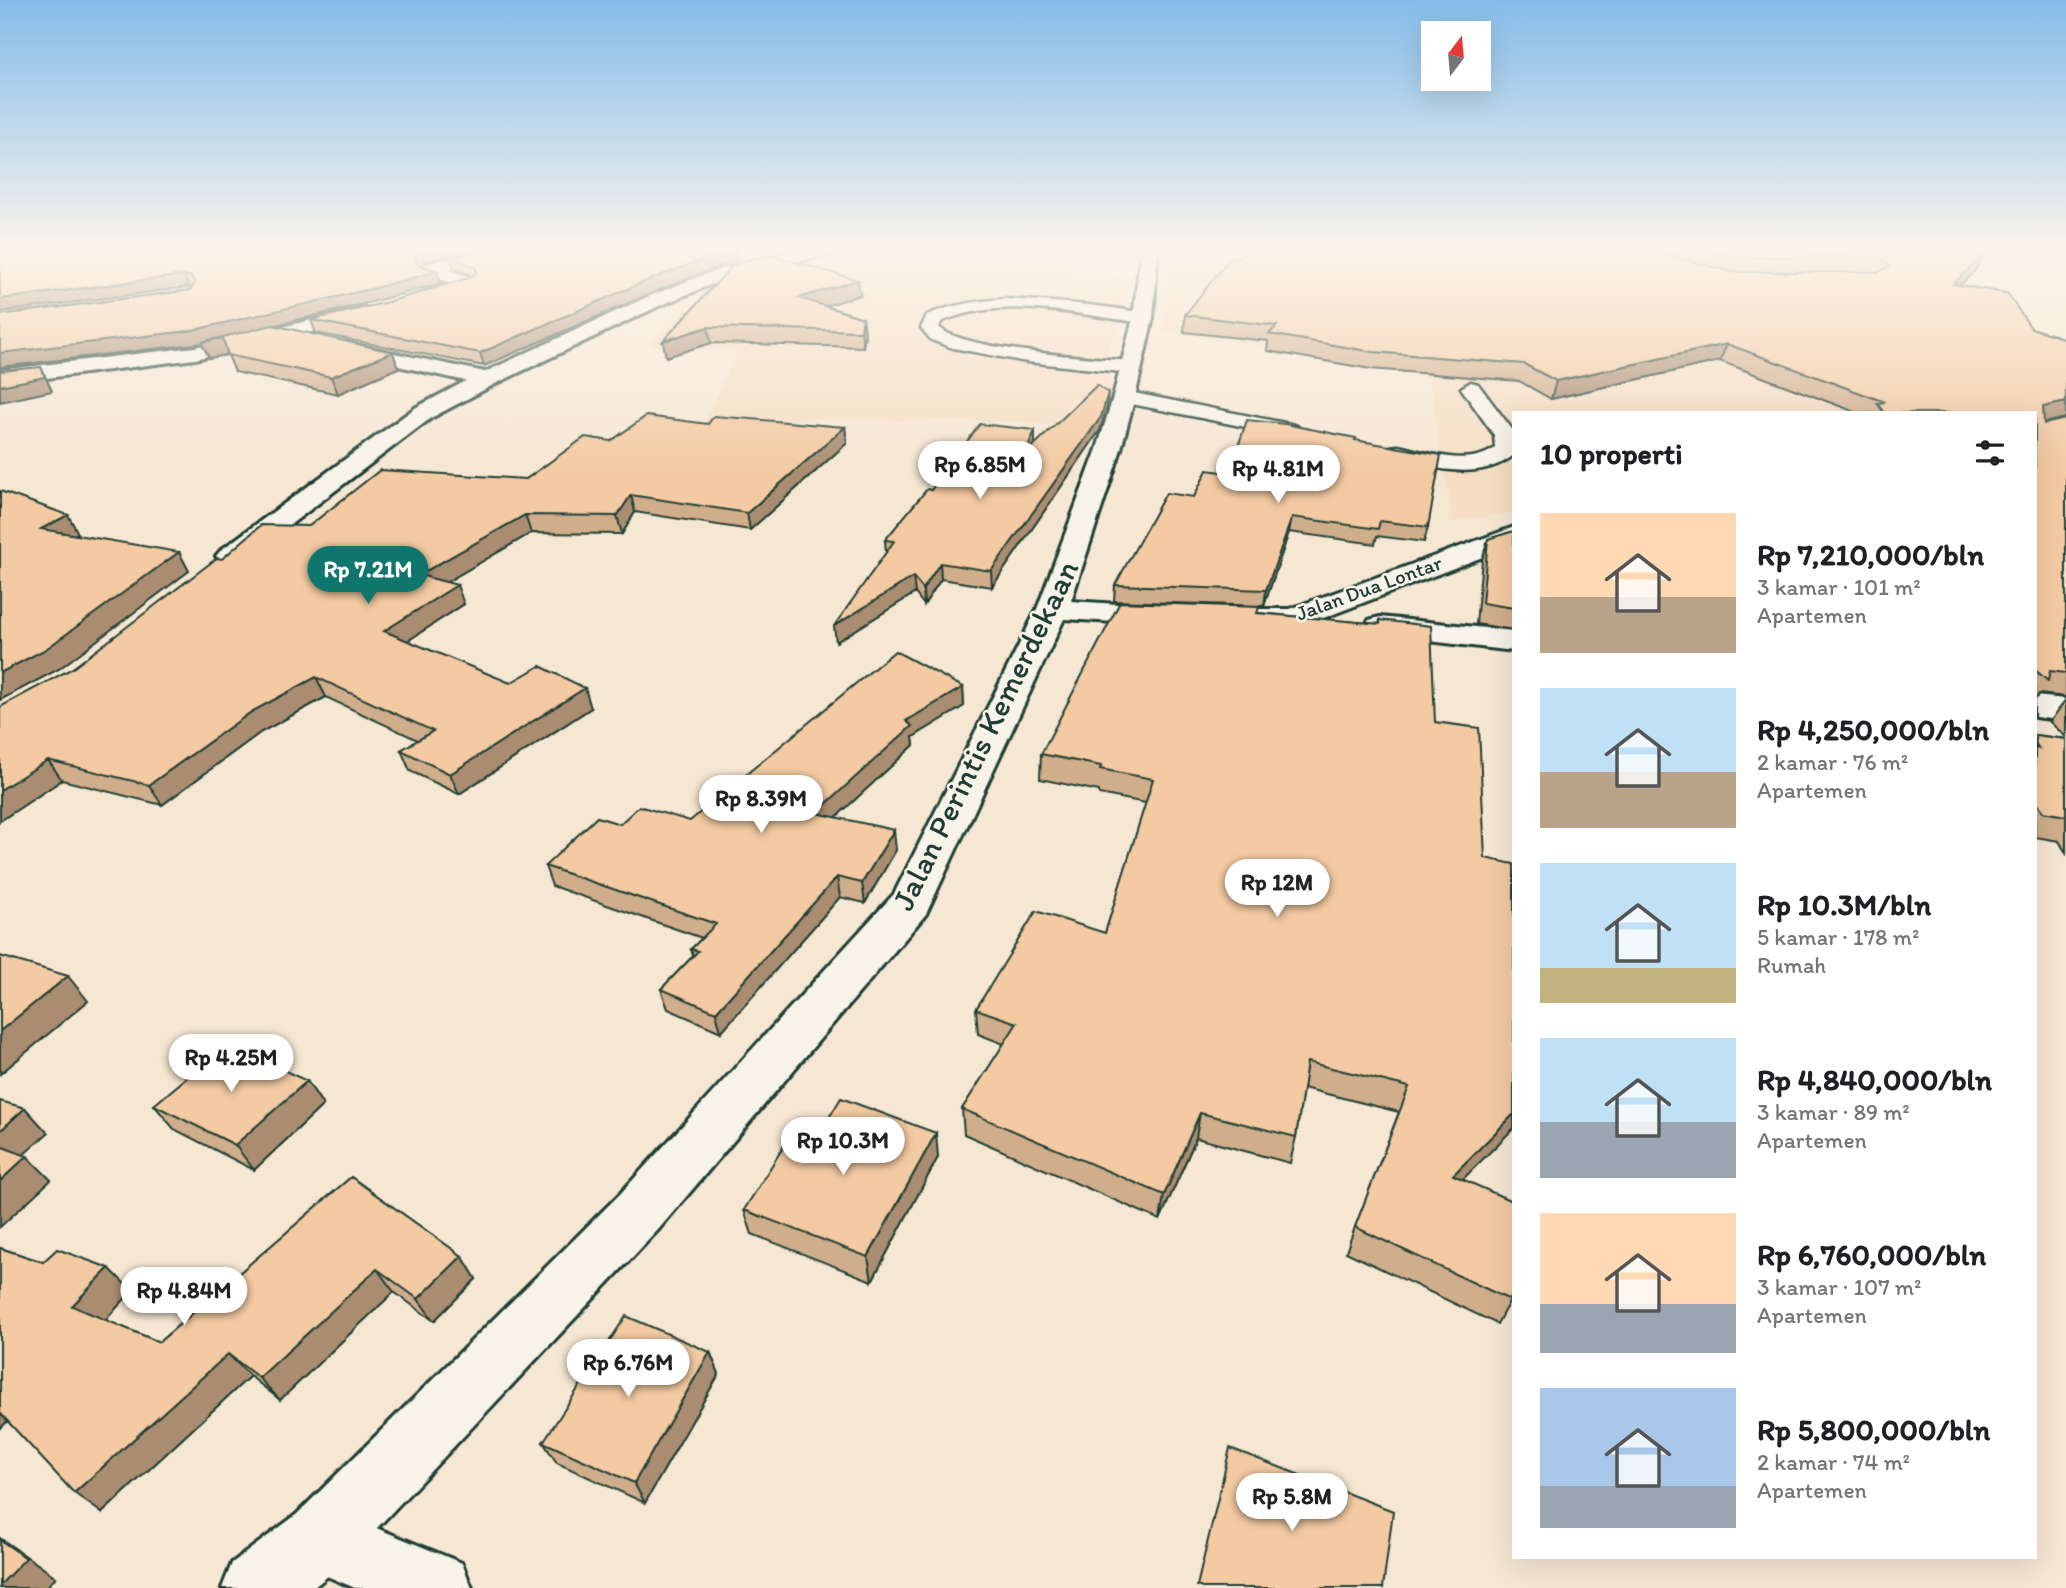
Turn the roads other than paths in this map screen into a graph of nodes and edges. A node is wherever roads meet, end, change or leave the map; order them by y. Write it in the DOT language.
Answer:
graph roads {
  1 [pos="323,323"];
  2 [pos="607,323"];
  3 [pos="932,323"];
  4 [pos="1041,323"];
  5 [pos="1138,323"];
  6 [pos="278,334"];
  7 [pos="1133,357"];
  8 [pos="0,377"];
  9 [pos="487,379"];
  10 [pos="1471,388"];
  11 [pos="1312,434"];
  12 [pos="1378,448"];
  13 [pos="1512,537"];
  14 [pos="216,568"];
  15 [pos="1053,609"];
  16 [pos="1294,618"];
  17 [pos="1512,641"];
  18 [pos="2037,705"];
  19 [pos="2066,710"];
  20 [pos="320,1539"];
  21 [pos="257,1588"];
  22 [pos="437,1588"];
  1 -- 6 [label="street"];
  2 -- 9 [label="street"];
  3 -- 7 [label="lane"];
  4 -- 7 [label="lane"];
  5 -- 7 [label="street, Jalan Perintis Kemerdekaan"];
  6 -- 8 [label="street"];
  6 -- 9 [label="street"];
  7 -- 11 [label="lane"];
  7 -- 15 [label="street, Jalan Perintis Kemerdekaan"];
  9 -- 14 [label="street"];
  10 -- 12 [label="lane"];
  13 -- 16 [label="street, Jalan Dua Lontar"];
  15 -- 16 [label="street, Jalan Dua Lontar"];
  15 -- 20 [label="street, Jalan Perintis Kemerdekaan"];
  16 -- 17 [label="street"];
  18 -- 19 [label="street"];
  20 -- 21 [label="street, Jalan Perintis Kemerdekaan"];
  20 -- 22 [label="street"];
}
